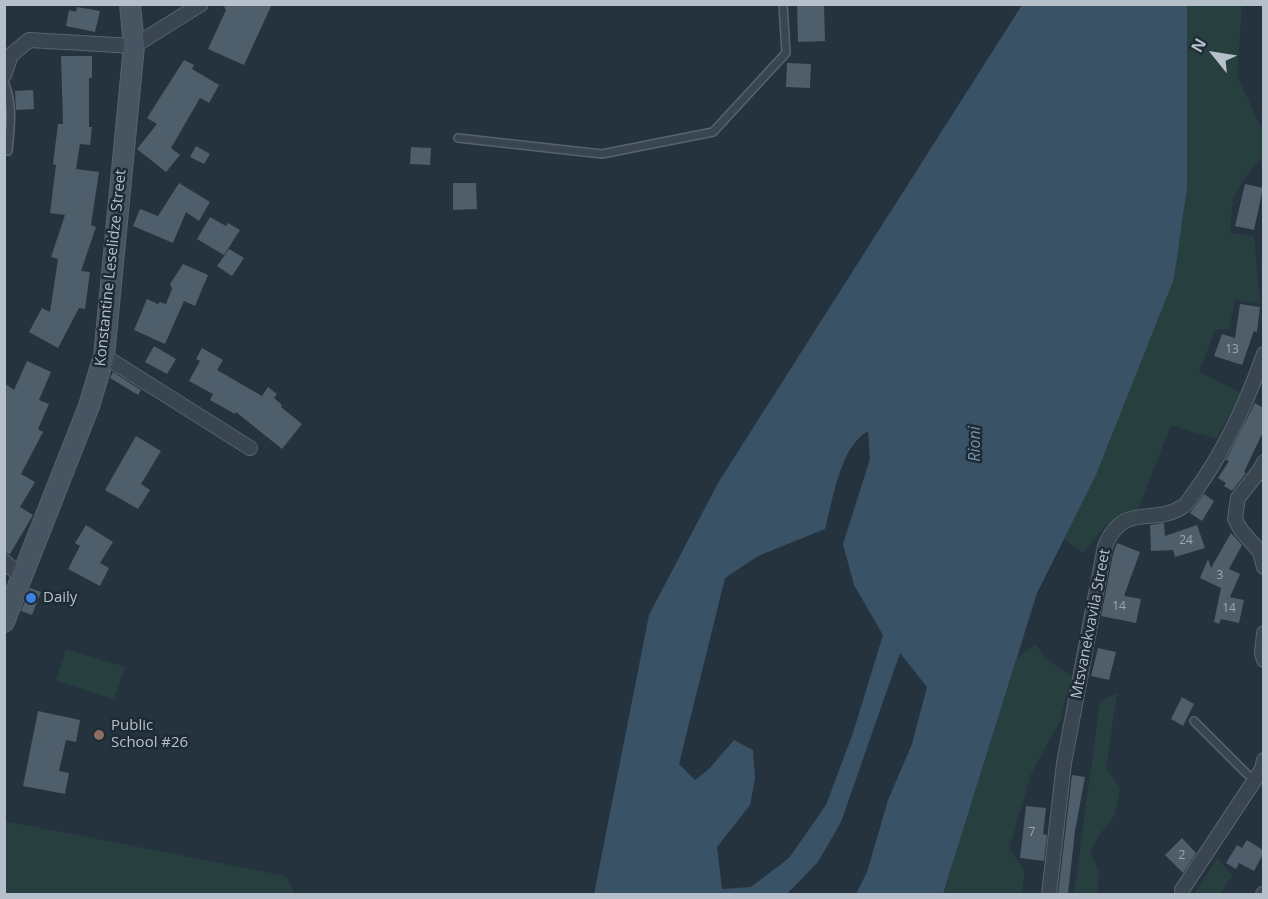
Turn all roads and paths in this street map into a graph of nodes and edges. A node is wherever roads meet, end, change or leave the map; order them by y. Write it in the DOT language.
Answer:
graph roads {
  1 [pos="130,4"];
  2 [pos="201,4"];
  3 [pos="783,4"];
  4 [pos="134,46"];
  5 [pos="4,75"];
  6 [pos="4,82"];
  7 [pos="458,138"];
  8 [pos="8,151"];
  9 [pos="1263,354"];
  10 [pos="104,356"];
  11 [pos="1257,387"];
  12 [pos="250,448"];
  13 [pos="1263,462"];
  14 [pos="4,561"];
  15 [pos="1263,567"];
  16 [pos="21,577"];
  17 [pos="4,622"];
  18 [pos="1263,633"];
  19 [pos="1263,660"];
  20 [pos="1194,721"];
  21 [pos="1261,770"];
  22 [pos="1182,890"];
  23 [pos="1048,894"];
  1 -- 4 [label="main road, Konstantine Leselidze Street"];
  2 -- 4 [label="street"];
  3 -- 7 [label="lane"];
  4 -- 5 [label="street"];
  4 -- 10 [label="main road, Konstantine Leselidze Street"];
  6 -- 8 [label="lane"];
  9 -- 11 [label="street, Mtsvanekvavila Street"];
  10 -- 12 [label="street"];
  10 -- 16 [label="main road, Konstantine Leselidze Street"];
  11 -- 23 [label="street, Mtsvanekvavila Street"];
  13 -- 15 [label="street"];
  14 -- 16 [label="street"];
  16 -- 17 [label="main road, Konstantine Leselidze Street"];
  18 -- 19 [label="street"];
  20 -- 21 [label="lane"];
  21 -- 22 [label="street"];
}
